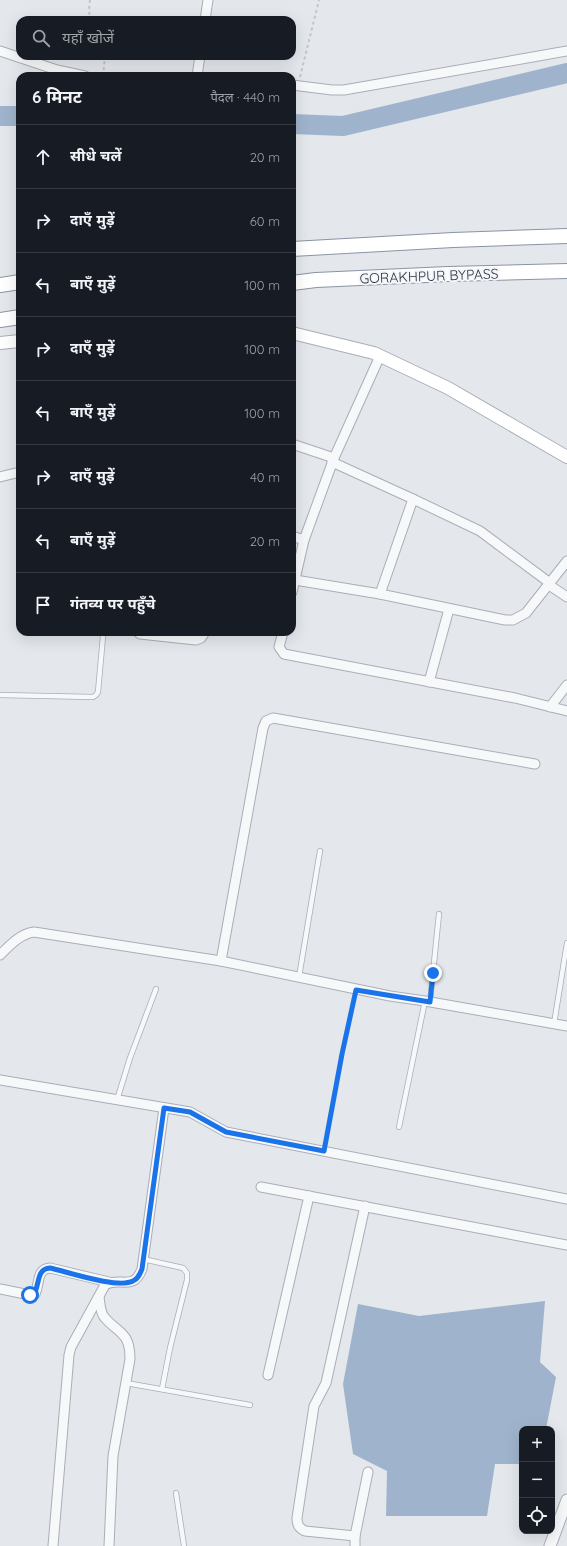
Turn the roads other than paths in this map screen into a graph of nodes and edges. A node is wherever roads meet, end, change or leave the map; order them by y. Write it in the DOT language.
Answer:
graph roads {
  1 [pos="208,0"];
  2 [pos="206,16"];
  3 [pos="0,51"];
  4 [pos="567,51"];
  5 [pos="16,56"];
  6 [pos="27,60"];
  7 [pos="199,60"];
  8 [pos="66,72"];
  9 [pos="198,72"];
  10 [pos="296,86"];
  11 [pos="567,236"];
  12 [pos="296,249"];
  13 [pos="567,271"];
  14 [pos="296,282"];
  15 [pos="16,283"];
  16 [pos="0,285"];
  17 [pos="16,318"];
  18 [pos="0,320"];
  19 [pos="296,334"];
  20 [pos="16,341"];
  21 [pos="0,343"];
  22 [pos="380,356"];
  23 [pos="296,446"];
  24 [pos="567,457"];
  25 [pos="333,460"];
  26 [pos="16,473"];
  27 [pos="0,477"];
  28 [pos="413,499"];
  29 [pos="296,537"];
  30 [pos="304,540"];
  31 [pos="567,561"];
  32 [pos="296,576"];
  33 [pos="296,580"];
  34 [pos="549,584"];
  35 [pos="380,594"];
  36 [pos="567,598"];
  37 [pos="449,609"];
  38 [pos="103,636"];
  39 [pos="159,636"];
  40 [pos="202,636"];
  41 [pos="282,636"];
  42 [pos="429,682"];
  43 [pos="567,686"];
  44 [pos="0,695"];
  45 [pos="550,707"];
  46 [pos="567,711"];
  47 [pos="535,764"];
  48 [pos="320,851"];
  49 [pos="439,914"];
  50 [pos="567,943"];
  51 [pos="0,954"];
  52 [pos="221,961"];
  53 [pos="299,977"];
  54 [pos="156,989"];
  55 [pos="428,1001"];
  56 [pos="554,1024"];
  57 [pos="567,1026"];
  58 [pos="0,1080"];
  59 [pos="117,1100"];
  60 [pos="164,1108"];
  61 [pos="399,1127"];
  62 [pos="261,1187"];
  63 [pos="308,1196"];
  64 [pos="567,1199"];
  65 [pos="365,1206"];
  66 [pos="567,1245"];
  67 [pos="143,1259"];
  68 [pos="109,1282"];
  69 [pos="0,1289"];
  70 [pos="99,1297"];
  71 [pos="268,1375"];
  72 [pos="126,1382"];
  73 [pos="162,1389"];
  74 [pos="250,1405"];
  75 [pos="368,1472"];
  76 [pos="176,1493"];
  77 [pos="567,1500"];
  78 [pos="355,1536"];
  79 [pos="54,1546"];
  80 [pos="109,1546"];
  81 [pos="184,1546"];
  82 [pos="355,1546"];
  83 [pos="550,1546"];
  1 -- 2 [label="street"];
  3 -- 5 [label="street"];
  4 -- 10 [label="street"];
  6 -- 8 [label="street"];
  7 -- 9 [label="street"];
  11 -- 12 [label="highway"];
  13 -- 14 [label="highway, GORAKHPUR BYPASS"];
  15 -- 16 [label="highway"];
  17 -- 18 [label="highway"];
  19 -- 22 [label="main road"];
  20 -- 21 [label="main road"];
  22 -- 24 [label="main road"];
  22 -- 25 [label="street"];
  23 -- 25 [label="street"];
  25 -- 28 [label="street"];
  25 -- 30 [label="street"];
  26 -- 27 [label="street"];
  28 -- 34 [label="street"];
  28 -- 35 [label="street"];
  29 -- 30 [label="street"];
  30 -- 32 [label="street"];
  31 -- 34 [label="street"];
  33 -- 35 [label="street"];
  34 -- 36 [label="street"];
  34 -- 37 [label="street"];
  35 -- 37 [label="street"];
  37 -- 42 [label="street"];
  38 -- 44 [label="lane"];
  39 -- 40 [label="street"];
  41 -- 42 [label="street"];
  42 -- 45 [label="street"];
  43 -- 45 [label="street"];
  45 -- 46 [label="street"];
  47 -- 52 [label="street"];
  48 -- 53 [label="lane"];
  49 -- 55 [label="lane"];
  50 -- 56 [label="lane"];
  51 -- 52 [label="street"];
  52 -- 53 [label="street"];
  53 -- 55 [label="street"];
  54 -- 59 [label="lane"];
  55 -- 56 [label="street"];
  55 -- 61 [label="lane"];
  56 -- 57 [label="street"];
  58 -- 59 [label="street"];
  59 -- 60 [label="street"];
  60 -- 64 [label="street"];
  60 -- 67 [label="street"];
  62 -- 63 [label="street"];
  63 -- 65 [label="street"];
  63 -- 71 [label="street"];
  65 -- 66 [label="street"];
  65 -- 78 [label="street"];
  67 -- 68 [label="street"];
  67 -- 73 [label="lane"];
  68 -- 69 [label="street"];
  68 -- 70 [label="street"];
  70 -- 72 [label="street"];
  70 -- 79 [label="street"];
  72 -- 73 [label="lane"];
  72 -- 80 [label="street"];
  73 -- 74 [label="lane"];
  75 -- 78 [label="street"];
  76 -- 81 [label="lane"];
  77 -- 83 [label="street"];
  78 -- 82 [label="street"];
}
